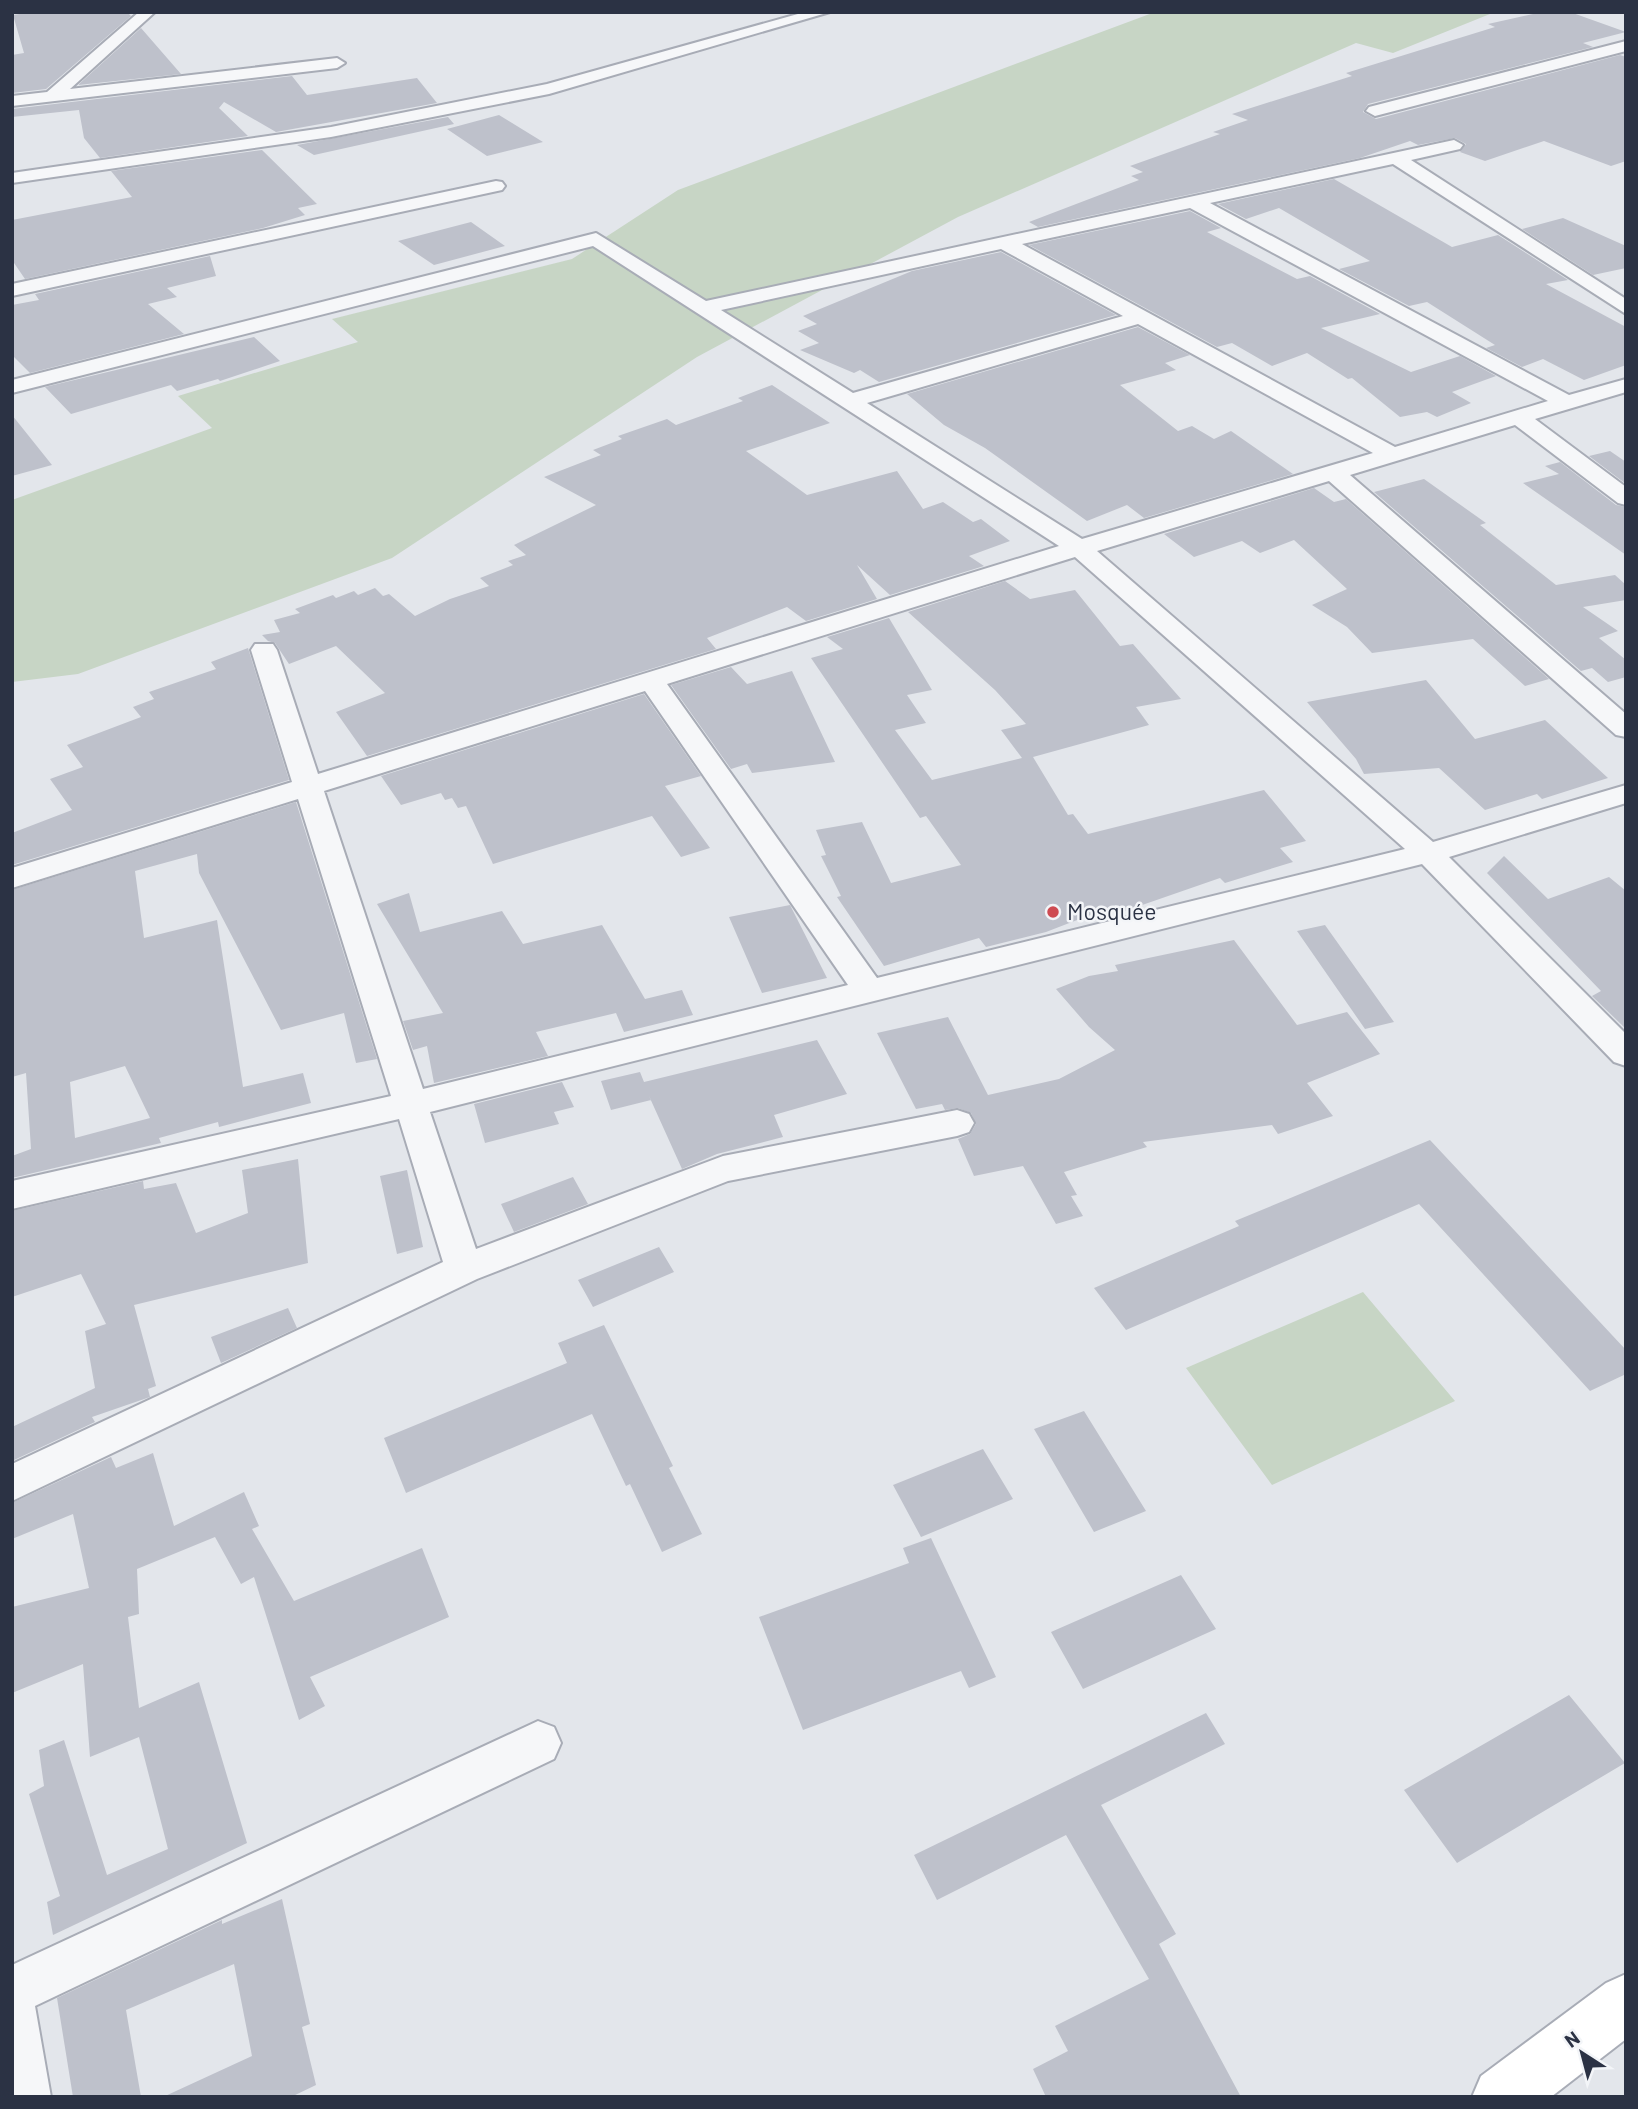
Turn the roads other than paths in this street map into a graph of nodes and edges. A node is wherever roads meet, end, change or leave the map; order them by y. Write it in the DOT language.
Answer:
graph roads {
  1 [pos="148,12"];
  2 [pos="822,12"];
  3 [pos="1622,50"];
  4 [pos="337,63"];
  5 [pos="51,97"];
  6 [pos="12,101"];
  7 [pos="1375,111"];
  8 [pos="1454,145"];
  9 [pos="1396,158"];
  10 [pos="12,178"];
  11 [pos="496,186"];
  12 [pos="1193,202"];
  13 [pos="1003,242"];
  14 [pos="12,290"];
  15 [pos="701,308"];
  16 [pos="1626,308"];
  17 [pos="1141,317"];
  18 [pos="1626,385"];
  19 [pos="12,387"];
  20 [pos="847,402"];
  21 [pos="1566,402"];
  22 [pos="1518,417"];
  23 [pos="1393,455"];
  24 [pos="1334,473"];
  25 [pos="1626,498"];
  26 [pos="1079,548"];
  27 [pos="264,650"];
  28 [pos="651,681"];
  29 [pos="1626,729"];
  30 [pos="308,785"];
  31 [pos="1626,793"];
  32 [pos="1428,853"];
  33 [pos="12,878"];
  34 [pos="869,991"];
  35 [pos="1626,1054"];
  36 [pos="411,1104"];
  37 [pos="957,1123"];
  38 [pos="12,1195"];
  39 [pos="464,1269"];
  40 [pos="12,1483"];
  41 [pos="538,1743"];
  42 [pos="12,1991"];
  43 [pos="1626,2003"];
  44 [pos="12,2009"];
  45 [pos="25,2097"];
  46 [pos="1502,2097"];
  1 -- 5 [label="street"];
  2 -- 10 [label="street"];
  3 -- 7 [label="street"];
  4 -- 5 [label="street"];
  5 -- 6 [label="street"];
  8 -- 9 [label="street"];
  9 -- 12 [label="street"];
  9 -- 16 [label="street"];
  11 -- 14 [label="street"];
  12 -- 13 [label="street"];
  12 -- 21 [label="street"];
  13 -- 15 [label="street"];
  13 -- 17 [label="street"];
  15 -- 19 [label="street"];
  15 -- 20 [label="street"];
  17 -- 20 [label="street"];
  17 -- 23 [label="street"];
  18 -- 21 [label="street"];
  20 -- 26 [label="street"];
  21 -- 22 [label="street"];
  22 -- 23 [label="street"];
  22 -- 25 [label="street"];
  23 -- 24 [label="street"];
  24 -- 26 [label="street"];
  24 -- 29 [label="street"];
  26 -- 28 [label="street"];
  26 -- 32 [label="street"];
  27 -- 30 [label="street"];
  28 -- 30 [label="street"];
  28 -- 34 [label="street"];
  30 -- 33 [label="street"];
  30 -- 36 [label="street"];
  31 -- 32 [label="street"];
  32 -- 34 [label="street"];
  32 -- 35 [label="street"];
  34 -- 36 [label="street"];
  36 -- 38 [label="street"];
  36 -- 39 [label="street"];
  37 -- 39 [label="street"];
  39 -- 40 [label="street"];
  41 -- 42 [label="street"];
  43 -- 46 [label="street"];
  44 -- 45 [label="street"];
}
